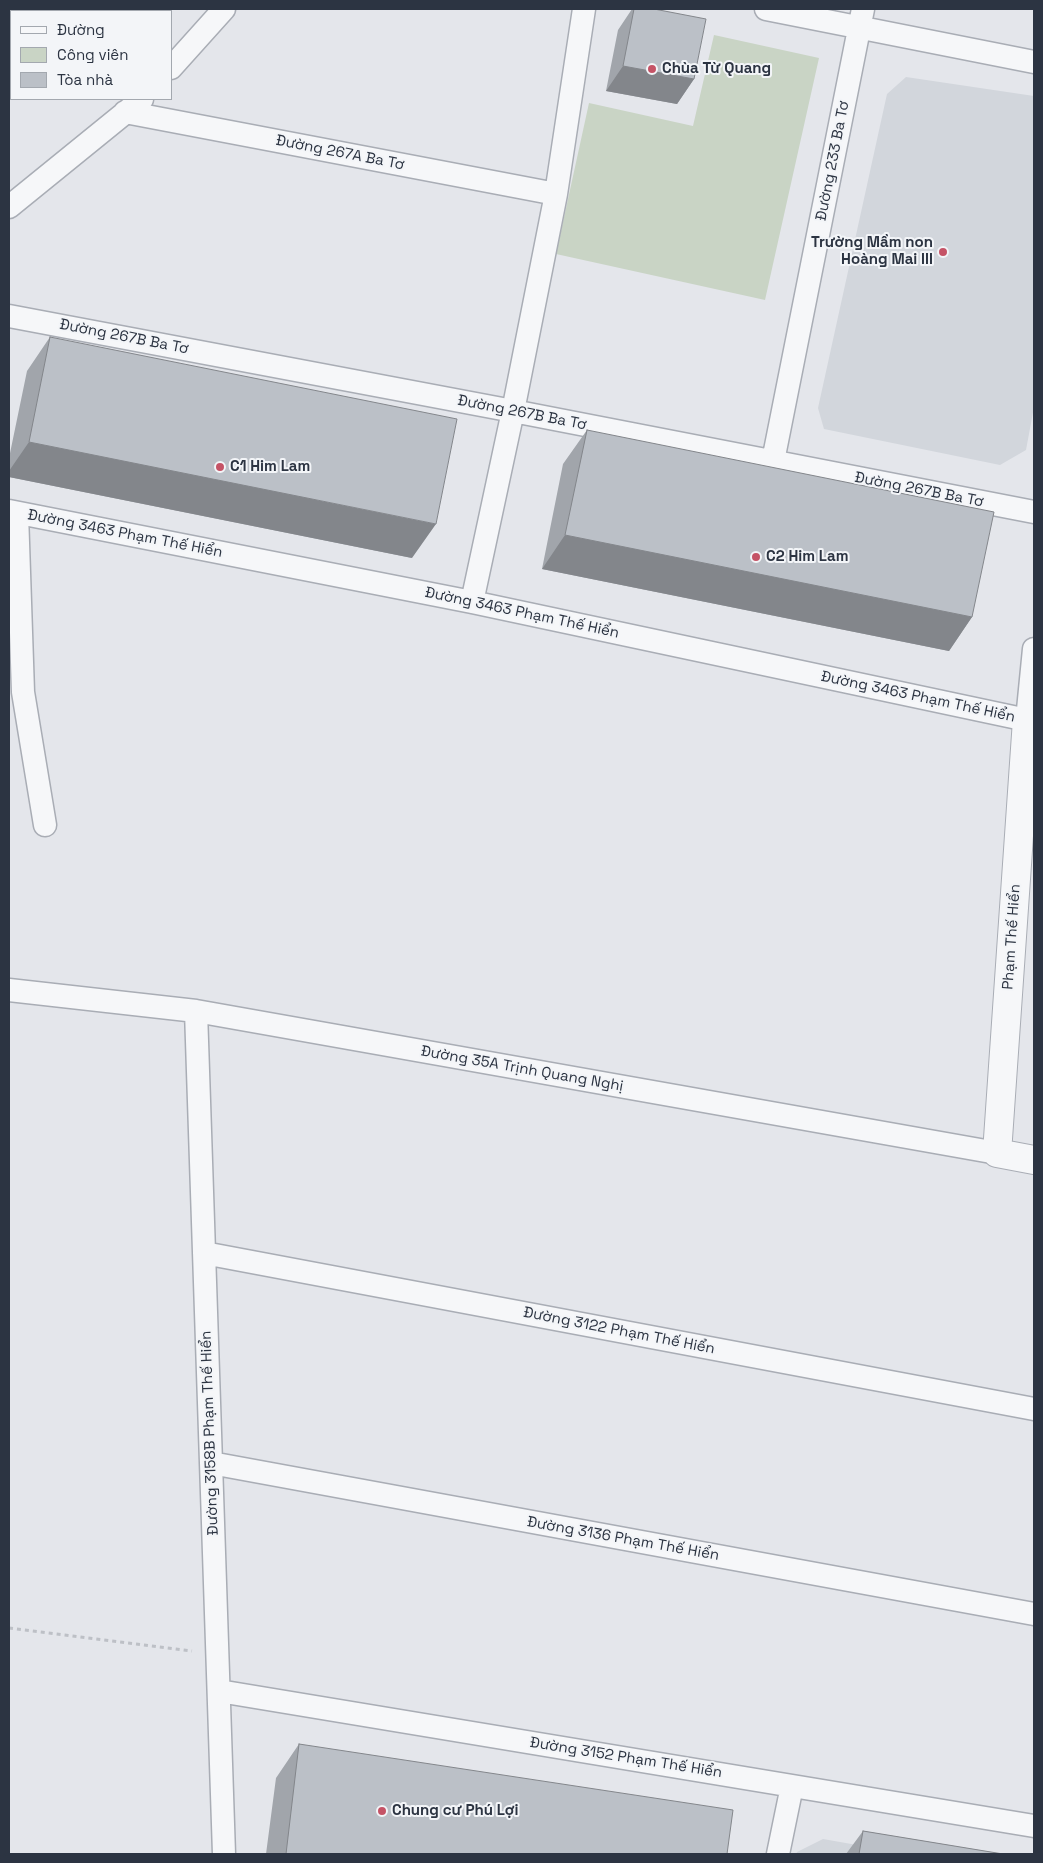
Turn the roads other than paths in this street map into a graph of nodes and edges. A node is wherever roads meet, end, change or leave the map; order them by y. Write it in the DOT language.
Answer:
graph roads {
  1 [pos="224,9"];
  2 [pos="584,9"];
  3 [pos="766,9"];
  4 [pos="861,19"];
  5 [pos="1034,62"];
  6 [pos="172,67"];
  7 [pos="134,105"];
  8 [pos="556,194"];
  9 [pos="9,207"];
  10 [pos="9,316"];
  11 [pos="513,411"];
  12 [pos="773,461"];
  13 [pos="13,512"];
  14 [pos="1034,512"];
  15 [pos="472,602"];
  16 [pos="1034,649"];
  17 [pos="1031,721"];
  18 [pos="45,825"];
  19 [pos="9,990"];
  20 [pos="196,1012"];
  21 [pos="997,1153"];
  22 [pos="1034,1160"];
  23 [pos="204,1253"];
  24 [pos="1034,1410"];
  25 [pos="211,1463"];
  26 [pos="1034,1614"];
  27 [pos="219,1691"];
  28 [pos="792,1786"];
  29 [pos="1034,1826"];
  30 [pos="224,1854"];
  31 [pos="778,1854"];
  1 -- 6 [label="street"];
  2 -- 8 [label="street"];
  3 -- 4 [label="street"];
  4 -- 5 [label="street"];
  4 -- 12 [label="street, Đường 233 Ba Tơ"];
  7 -- 8 [label="street, Đường 267A Ba Tơ"];
  7 -- 9 [label="street"];
  8 -- 11 [label="street"];
  10 -- 11 [label="street, Đường 267B Ba Tơ"];
  11 -- 12 [label="street, Đường 267B Ba Tơ"];
  11 -- 15 [label="street"];
  12 -- 14 [label="street, Đường 267B Ba Tơ"];
  13 -- 15 [label="street, Đường 3463 Phạm Thế Hiển"];
  13 -- 18 [label="street"];
  15 -- 17 [label="street, Đường 3463 Phạm Thế Hiển"];
  16 -- 17 [label="street"];
  17 -- 21 [label="street, Phạm Thế Hiển"];
  19 -- 20 [label="street, Đường 35A Trịnh Quang Nghị"];
  20 -- 21 [label="street, Đường 35A Trịnh Quang Nghị"];
  20 -- 23 [label="street, Đường 3158B Phạm Thế Hiển"];
  21 -- 22 [label="street, Đường 35A Trịnh Quang Nghị"];
  23 -- 24 [label="street, Đường 3122 Phạm Thế Hiển"];
  23 -- 25 [label="street, Đường 3158B Phạm Thế Hiển"];
  25 -- 26 [label="street, Đường 3136 Phạm Thế Hiển"];
  25 -- 27 [label="street, Đường 3158B Phạm Thế Hiển"];
  27 -- 28 [label="street, Đường 3152 Phạm Thế Hiển"];
  27 -- 30 [label="street, Đường 3158B Phạm Thế Hiển"];
  28 -- 29 [label="street, Đường 3152 Phạm Thế Hiển"];
  28 -- 31 [label="street"];
}
